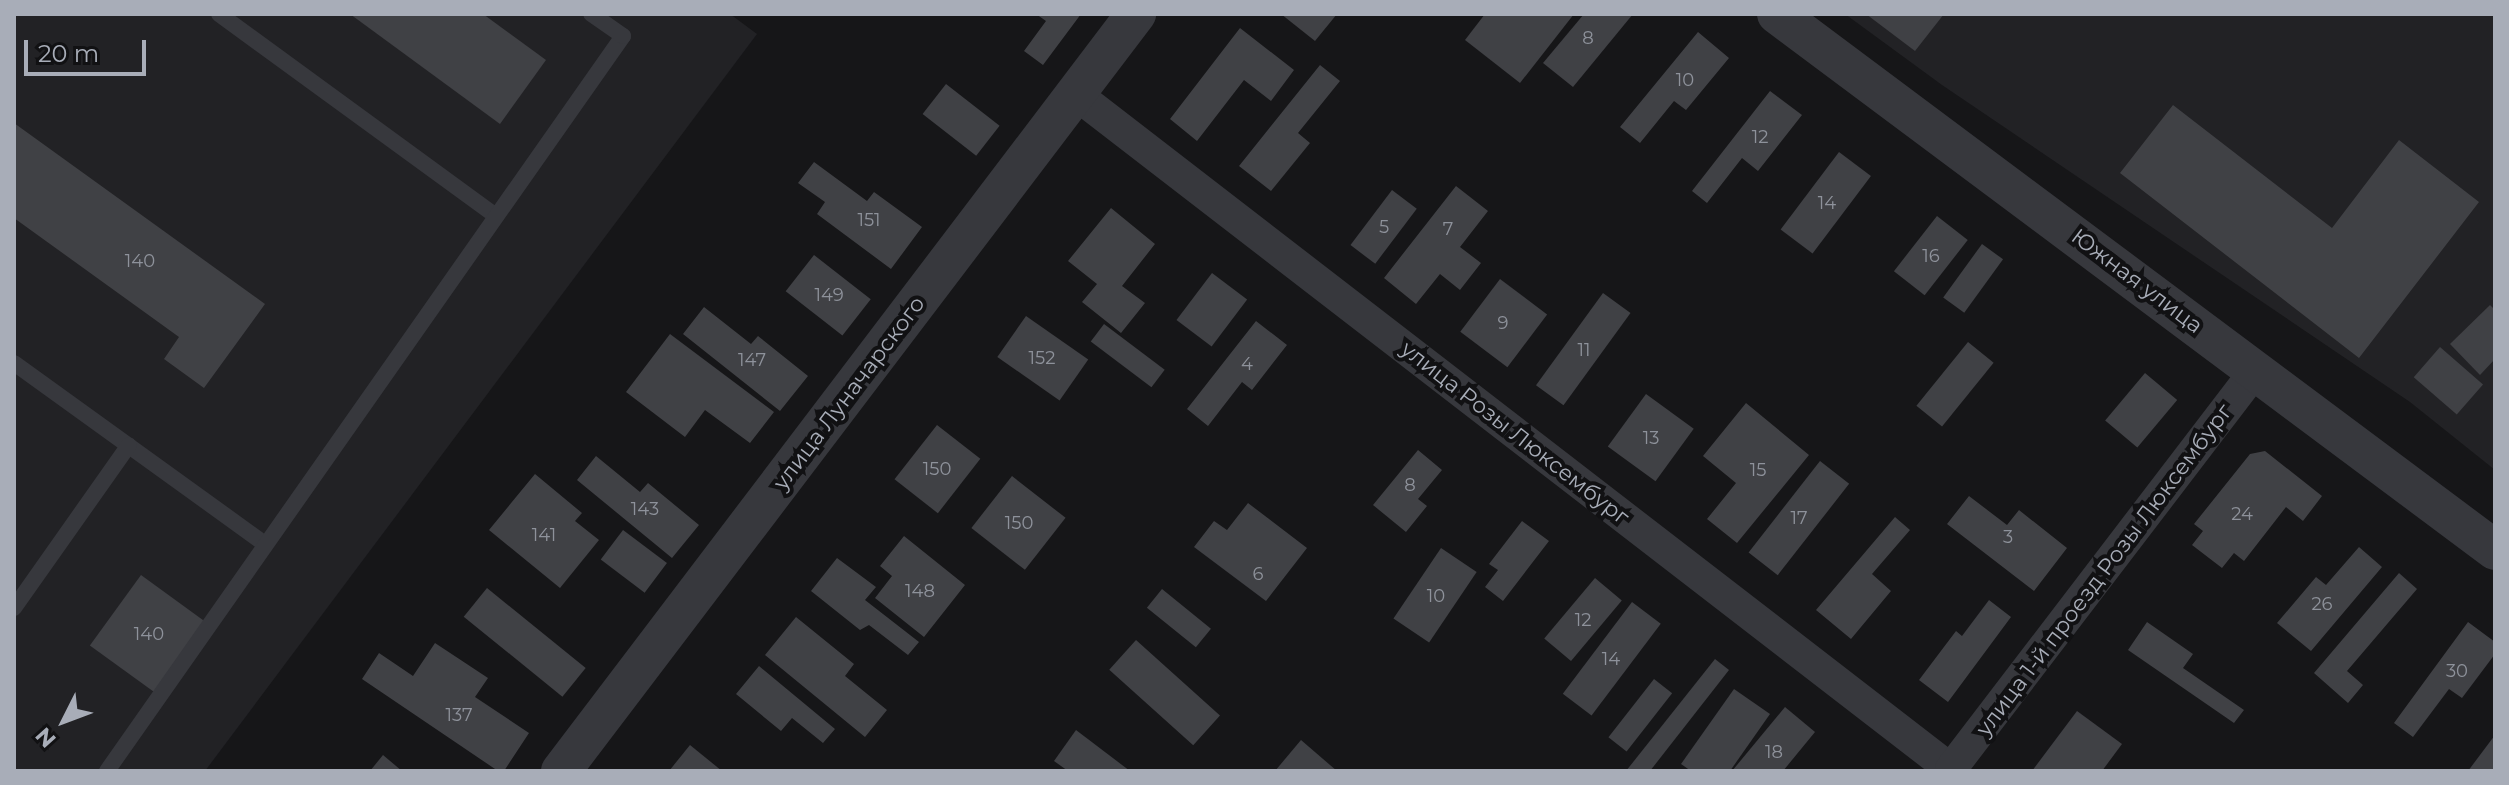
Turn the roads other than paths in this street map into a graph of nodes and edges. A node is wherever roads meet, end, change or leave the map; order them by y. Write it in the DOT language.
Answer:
graph roads {
  1 [pos="219,14"];
  2 [pos="591,14"];
  3 [pos="1136,14"];
  4 [pos="1777,14"];
  5 [pos="1077,95"];
  6 [pos="496,216"];
  7 [pos="14,363"];
  8 [pos="2256,370"];
  9 [pos="129,445"];
  10 [pos="264,543"];
  11 [pos="2495,550"];
  12 [pos="14,608"];
  13 [pos="1952,770"];
  14 [pos="107,771"];
  15 [pos="561,771"];
  1 -- 6 [label="lane"];
  2 -- 6 [label="lane"];
  3 -- 5 [label="street, улица Луначарского"];
  4 -- 8 [label="street, Южная улица"];
  5 -- 13 [label="street, улица Розы Люксембург"];
  5 -- 15 [label="street, улица Луначарского"];
  6 -- 10 [label="lane"];
  7 -- 9 [label="lane"];
  8 -- 11 [label="street, Южная улица"];
  8 -- 13 [label="street, улица 1-й проезд Розы Люксембург"];
  9 -- 10 [label="lane"];
  9 -- 12 [label="lane"];
  10 -- 14 [label="lane"];
}
